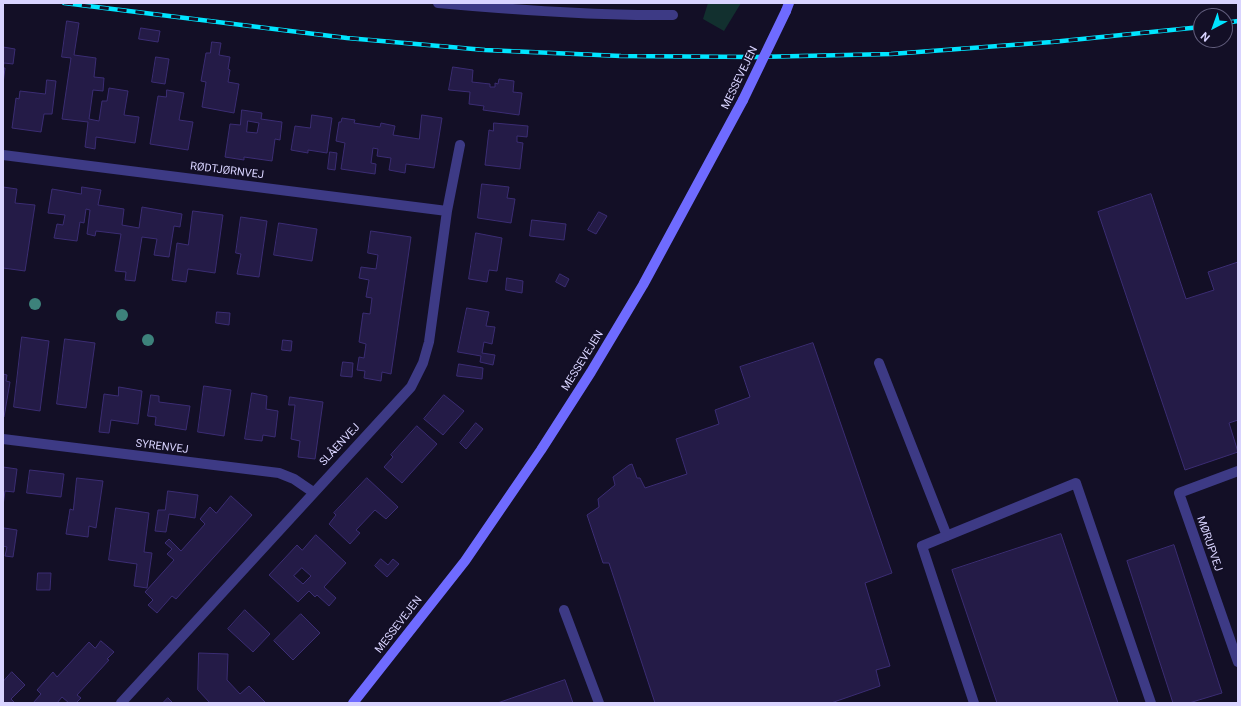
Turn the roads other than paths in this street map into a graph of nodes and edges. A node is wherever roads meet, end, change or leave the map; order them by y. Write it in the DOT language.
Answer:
graph roads {
  1 [pos="438,3"];
  2 [pos="788,7"];
  3 [pos="673,15"];
  4 [pos="460,146"];
  5 [pos="3,155"];
  6 [pos="447,211"];
  7 [pos="879,363"];
  8 [pos="3,440"];
  9 [pos="1238,471"];
  10 [pos="313,492"];
  11 [pos="947,536"];
  12 [pos="564,610"];
  13 [pos="1238,662"];
  14 [pos="121,703"];
  15 [pos="353,703"];
  16 [pos="598,703"];
  17 [pos="974,703"];
  18 [pos="1151,703"];
  1 -- 3 [label="street"];
  2 -- 15 [label="main road, MESSEVEJEN, bridge"];
  4 -- 6 [label="street, SLÅENVEJ"];
  5 -- 6 [label="street, RØDTJØRNVEJ"];
  6 -- 10 [label="street, SLÅENVEJ"];
  7 -- 11 [label="street"];
  8 -- 10 [label="street, SYRENVEJ"];
  9 -- 13 [label="street, MØRUPVEJ"];
  10 -- 14 [label="street, SLÅENVEJ"];
  11 -- 17 [label="street"];
  11 -- 18 [label="street"];
  12 -- 16 [label="street"];
}
